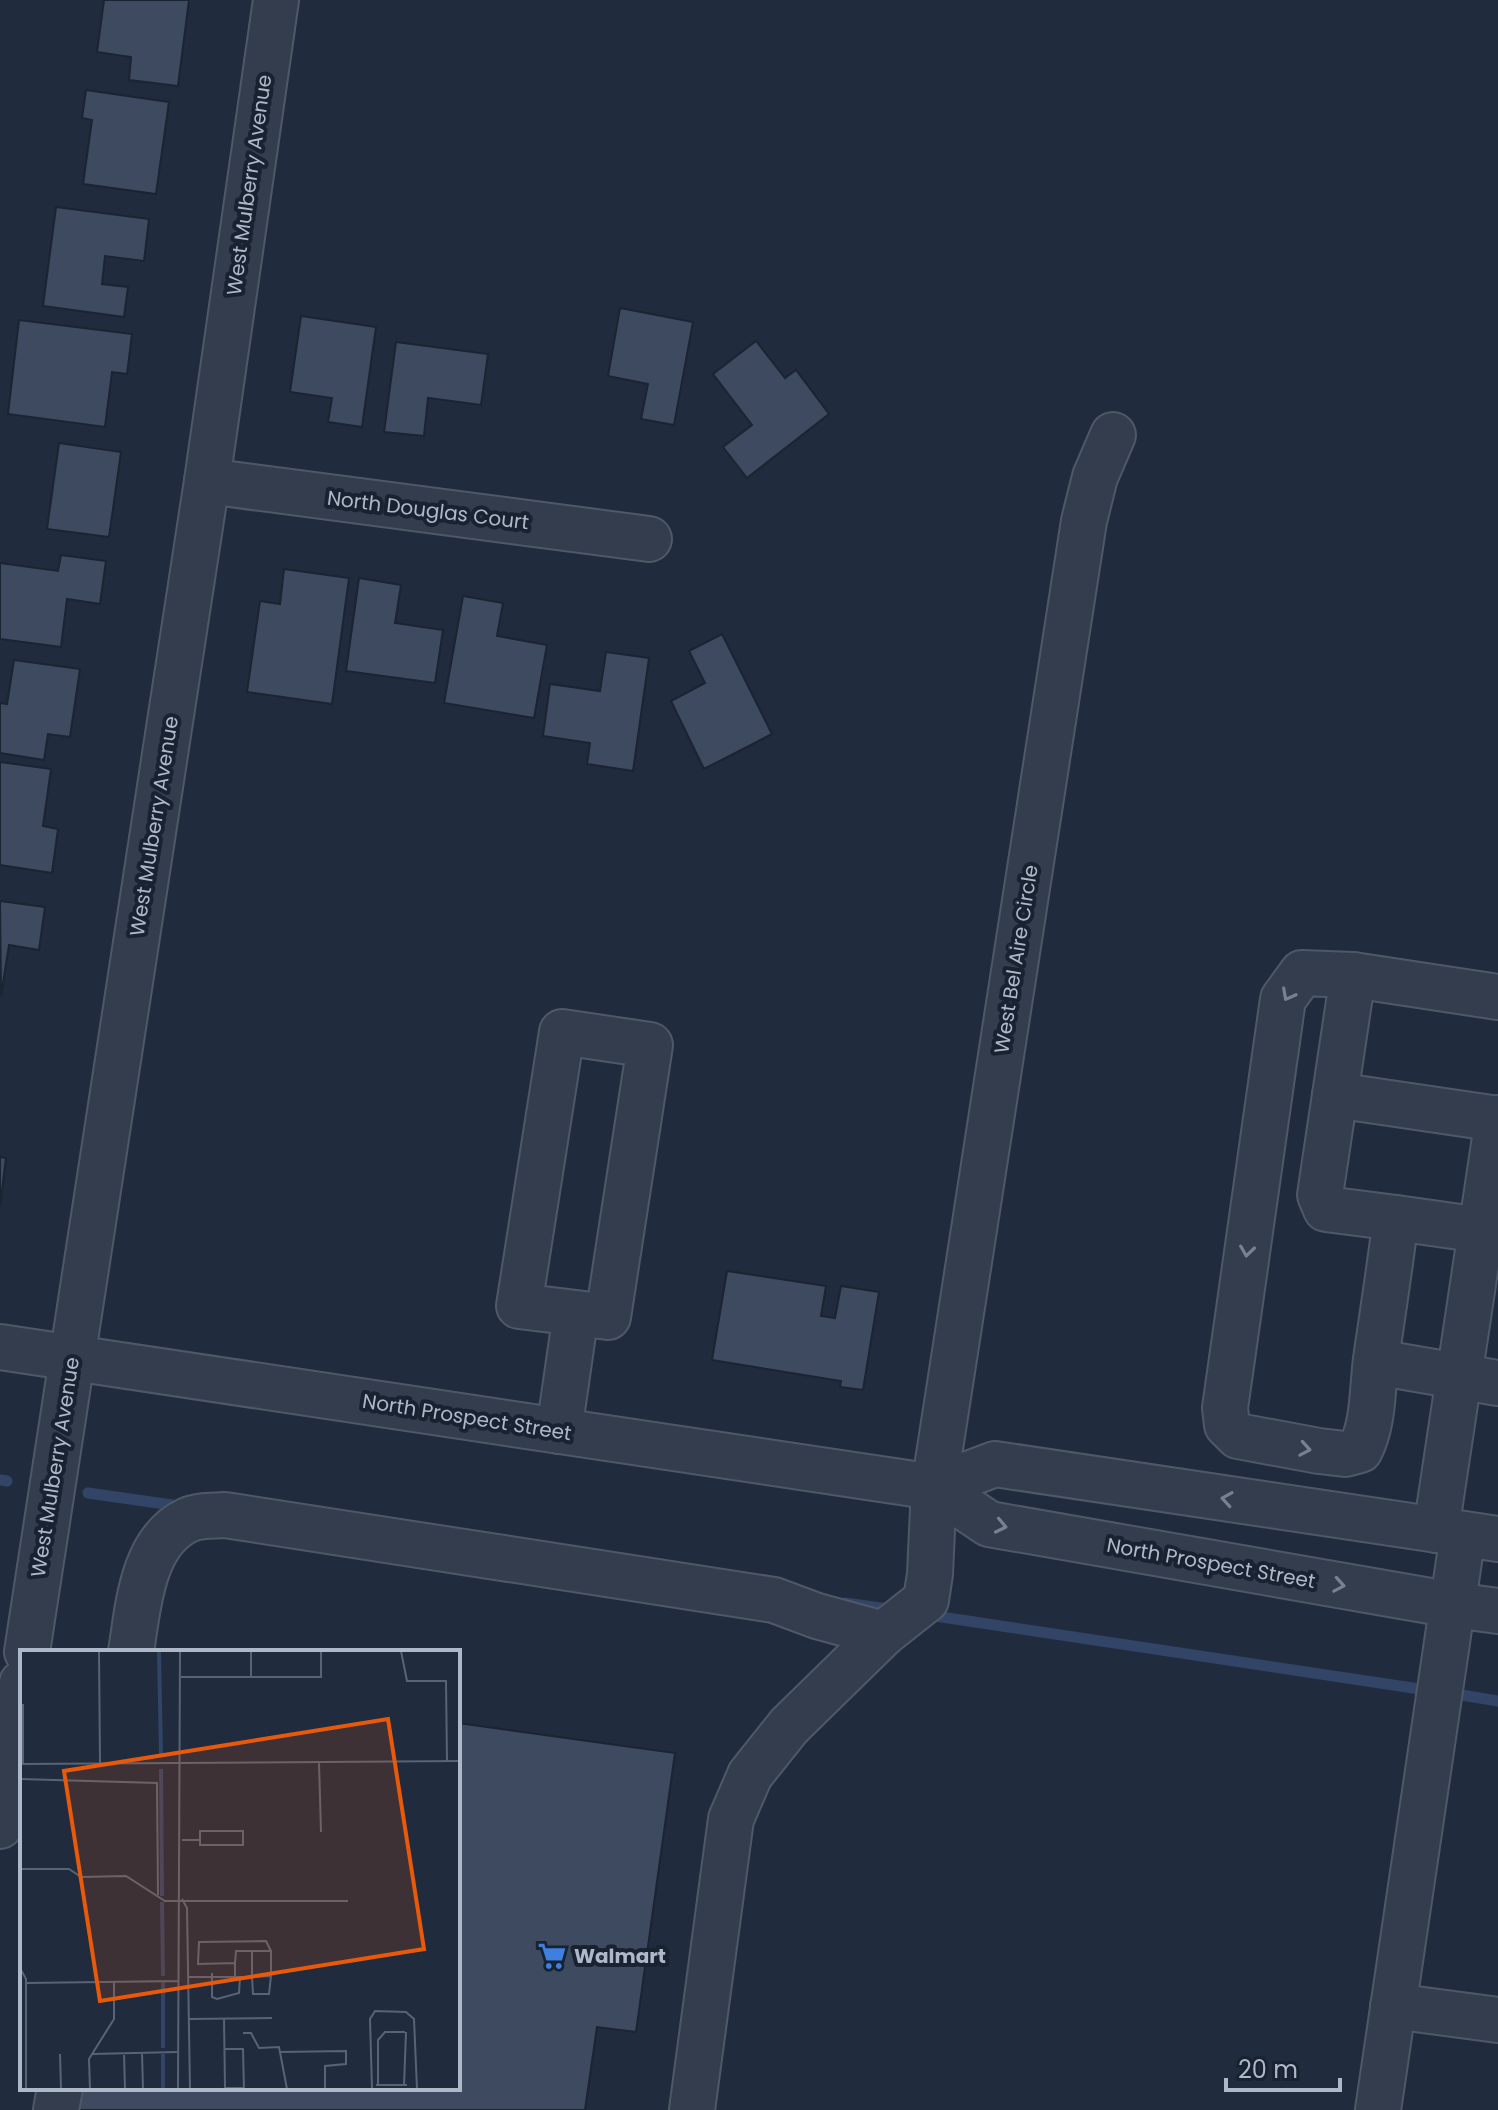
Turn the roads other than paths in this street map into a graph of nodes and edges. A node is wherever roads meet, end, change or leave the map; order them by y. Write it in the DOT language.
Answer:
graph roads {
  1 [pos="276,0"];
  2 [pos="1113,435"];
  3 [pos="207,481"];
  4 [pos="649,539"];
  5 [pos="1353,975"];
  6 [pos="1498,997"];
  7 [pos="1335,1095"];
  8 [pos="1498,1118"];
  9 [pos="1491,1191"];
  10 [pos="1396,1218"];
  11 [pos="1486,1281"];
  12 [pos="576,1313"];
  13 [pos="0,1347"];
  14 [pos="71,1358"];
  15 [pos="1376,1362"];
  16 [pos="1479,1379"];
  17 [pos="559,1431"];
  18 [pos="934,1487"];
  19 [pos="1466,1534"];
  20 [pos="1453,1605"];
  21 [pos="1498,1611"];
  22 [pos="883,1634"];
  23 [pos="27,1650"];
  24 [pos="131,1650"];
  25 [pos="20,1696"];
  26 [pos="0,1826"];
  27 [pos="1393,2006"];
  28 [pos="1498,2020"];
  29 [pos="60,2090"];
  30 [pos="56,2110"];
  31 [pos="692,2110"];
  32 [pos="1378,2110"];
  1 -- 3 [label="street, West Mulberry Avenue"];
  2 -- 18 [label="street, West Bel Aire Circle"];
  3 -- 4 [label="street, North Douglas Court"];
  3 -- 14 [label="street, West Mulberry Avenue"];
  5 -- 6 [label="street"];
  5 -- 7 [label="street"];
  5 -- 15 [label="street, one-way"];
  7 -- 8 [label="street"];
  7 -- 10 [label="street"];
  8 -- 9 [label="street"];
  9 -- 10 [label="street"];
  9 -- 11 [label="street"];
  10 -- 15 [label="street"];
  11 -- 16 [label="street"];
  12 -- 12 [label="street"];
  12 -- 17 [label="street"];
  13 -- 14 [label="street, North Prospect Street"];
  14 -- 17 [label="street, North Prospect Street"];
  14 -- 23 [label="street, West Mulberry Avenue"];
  15 -- 16 [label="street"];
  16 -- 19 [label="street"];
  17 -- 18 [label="street, North Prospect Street"];
  19 -- 18 [label="street, North Prospect Street, one-way"];
  18 -- 20 [label="street, North Prospect Street, one-way"];
  18 -- 22 [label="street, West Bel Aire Circle"];
  19 -- 20 [label="street"];
  20 -- 21 [label="street, North Prospect Street"];
  20 -- 27 [label="street"];
  22 -- 24 [label="street"];
  22 -- 31 [label="street, West Bel Aire Circle"];
  25 -- 26 [label="street"];
  27 -- 28 [label="street"];
  27 -- 32 [label="street"];
  29 -- 30 [label="street"];
}
